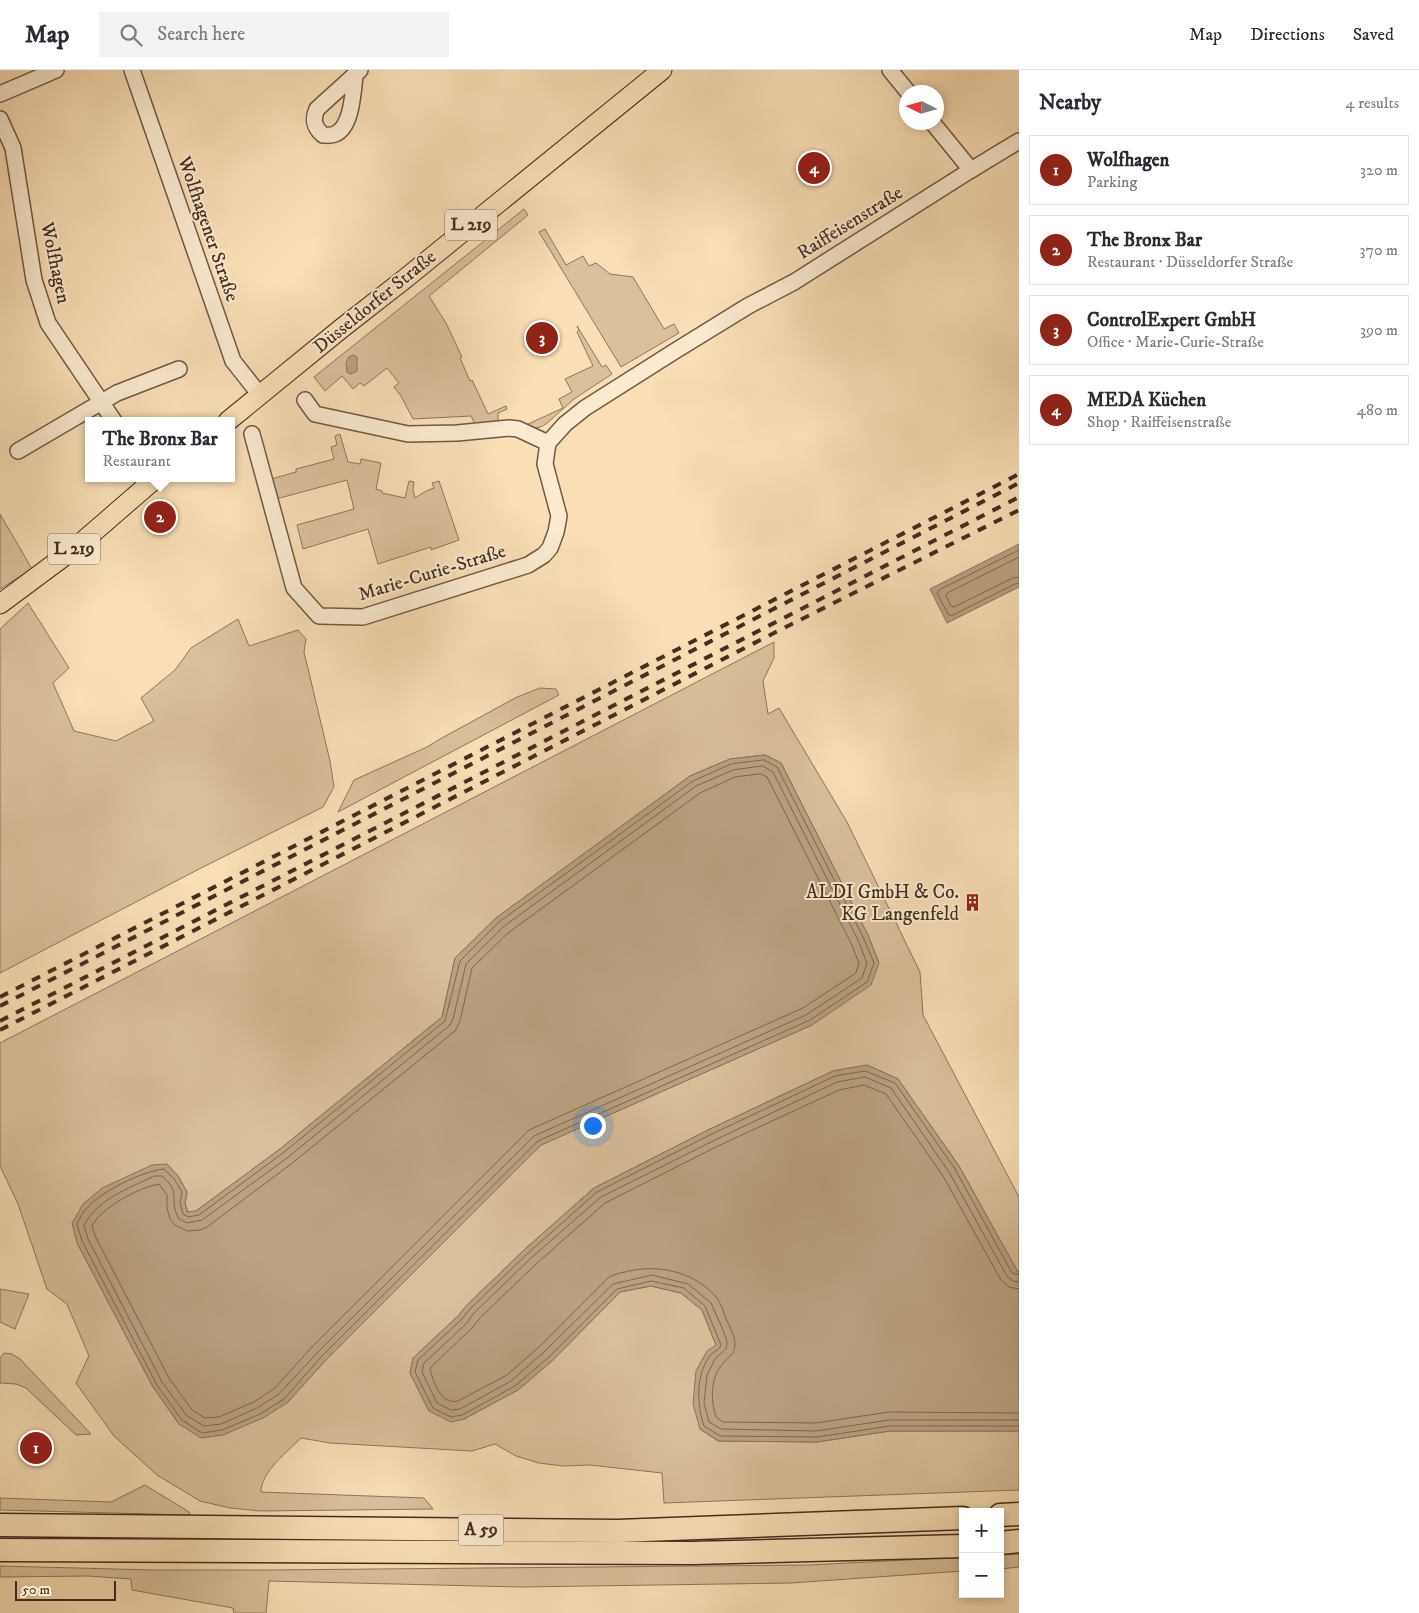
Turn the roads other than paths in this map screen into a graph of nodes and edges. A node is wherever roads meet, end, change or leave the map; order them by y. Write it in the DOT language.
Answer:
graph roads {
  1 [pos="56,70"];
  2 [pos="132,70"];
  3 [pos="662,70"];
  4 [pos="890,70"];
  5 [pos="902,85"];
  6 [pos="0,94"];
  7 [pos="0,119"];
  8 [pos="938,130"];
  9 [pos="1019,141"];
  10 [pos="970,170"];
  11 [pos="179,369"];
  12 [pos="260,395"];
  13 [pos="305,400"];
  14 [pos="101,403"];
  15 [pos="111,417"];
  16 [pos="233,417"];
  17 [pos="252,434"];
  18 [pos="548,443"];
  19 [pos="18,451"];
  20 [pos="151,482"];
  21 [pos="0,604"];
  22 [pos="1019,1514"];
  23 [pos="1004,1515"];
  24 [pos="959,1518"];
  25 [pos="0,1525"];
  26 [pos="1019,1541"];
  27 [pos="1004,1543"];
  28 [pos="959,1546"];
  29 [pos="0,1550"];
  1 -- 6 [label="street"];
  2 -- 12 [label="street, Wolfhagener Straße"];
  3 -- 12 [label="main road, Düsseldorfer Straße / L 219"];
  4 -- 5 [label="street"];
  7 -- 14 [label="street, Wolfhagen"];
  8 -- 10 [label="street"];
  9 -- 10 [label="street, Raiffeisenstraße"];
  10 -- 18 [label="street, Raiffeisenstraße"];
  11 -- 14 [label="street"];
  12 -- 16 [label="main road, Düsseldorfer Straße / L 219"];
  13 -- 18 [label="street"];
  14 -- 15 [label="street, Wolfhagen"];
  14 -- 19 [label="street"];
  17 -- 18 [label="street, Marie-Curie-Straße"];
  20 -- 21 [label="main road, L 219"];
  22 -- 23 [label="highway"];
  24 -- 25 [label="highway, A 59"];
  26 -- 27 [label="highway"];
  28 -- 29 [label="highway, A 59"];
}
